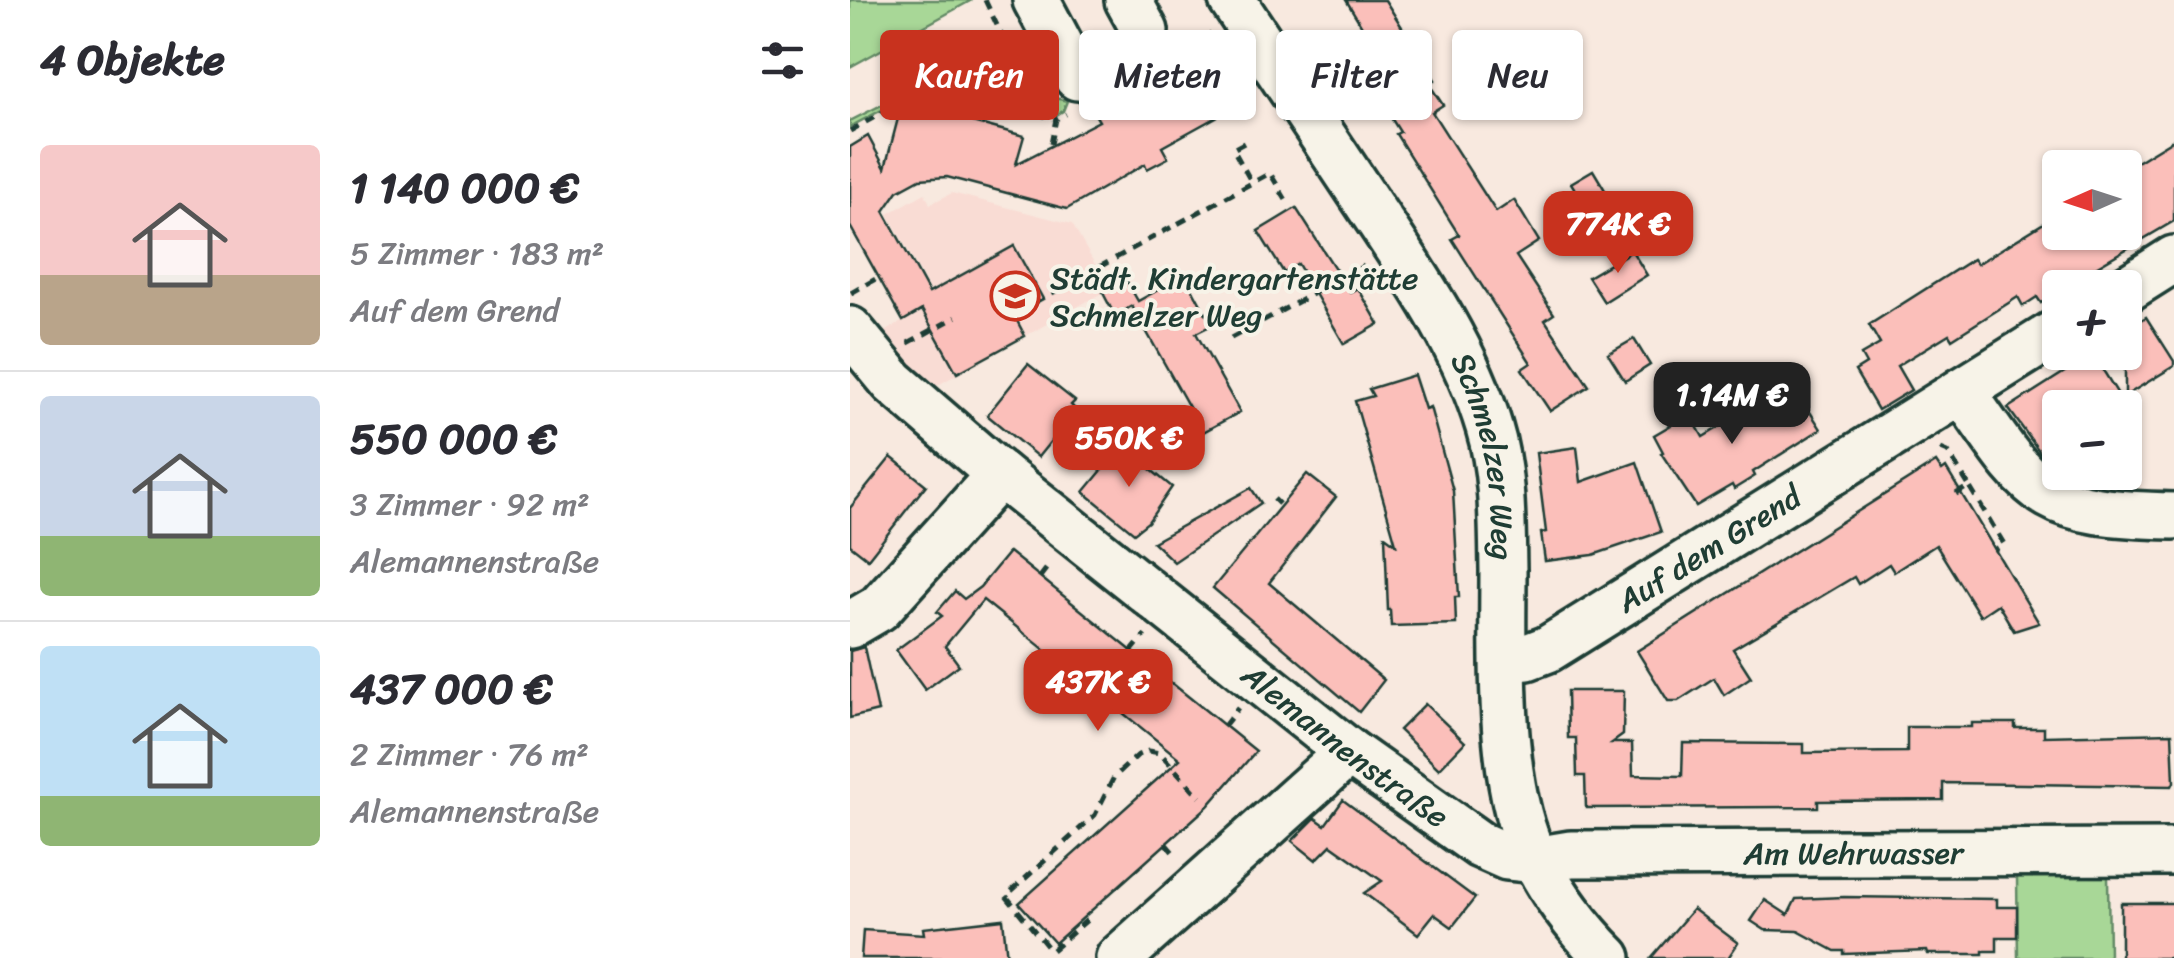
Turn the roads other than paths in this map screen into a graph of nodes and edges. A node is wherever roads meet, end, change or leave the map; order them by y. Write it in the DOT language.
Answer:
graph roads {
  1 [pos="1036,0"];
  2 [pos="1237,8"];
  3 [pos="1079,89"];
  4 [pos="2174,260"];
  5 [pos="2142,280"];
  6 [pos="2042,341"];
  7 [pos="862,345"];
  8 [pos="1962,392"];
  9 [pos="1000,474"];
  10 [pos="2174,516"];
  11 [pos="850,624"];
  12 [pos="1504,659"];
  13 [pos="1349,752"];
  14 [pos="2174,852"];
  15 [pos="1535,860"];
  16 [pos="1119,958"];
  17 [pos="1608,958"];
  1 -- 3 [label="street"];
  2 -- 12 [label="street, Schmelzer Weg"];
  4 -- 5 [label="street"];
  6 -- 8 [label="street, Auf dem Grend"];
  7 -- 9 [label="street, Alemannenstraße"];
  8 -- 10 [label="street"];
  8 -- 12 [label="street, Auf dem Grend"];
  9 -- 11 [label="street"];
  9 -- 13 [label="street, Alemannenstraße"];
  12 -- 15 [label="street, Schmelzer Weg"];
  13 -- 15 [label="street, Alemannenstraße"];
  13 -- 16 [label="street"];
  14 -- 15 [label="street, Am Wehrwasser"];
  15 -- 17 [label="street"];
}
